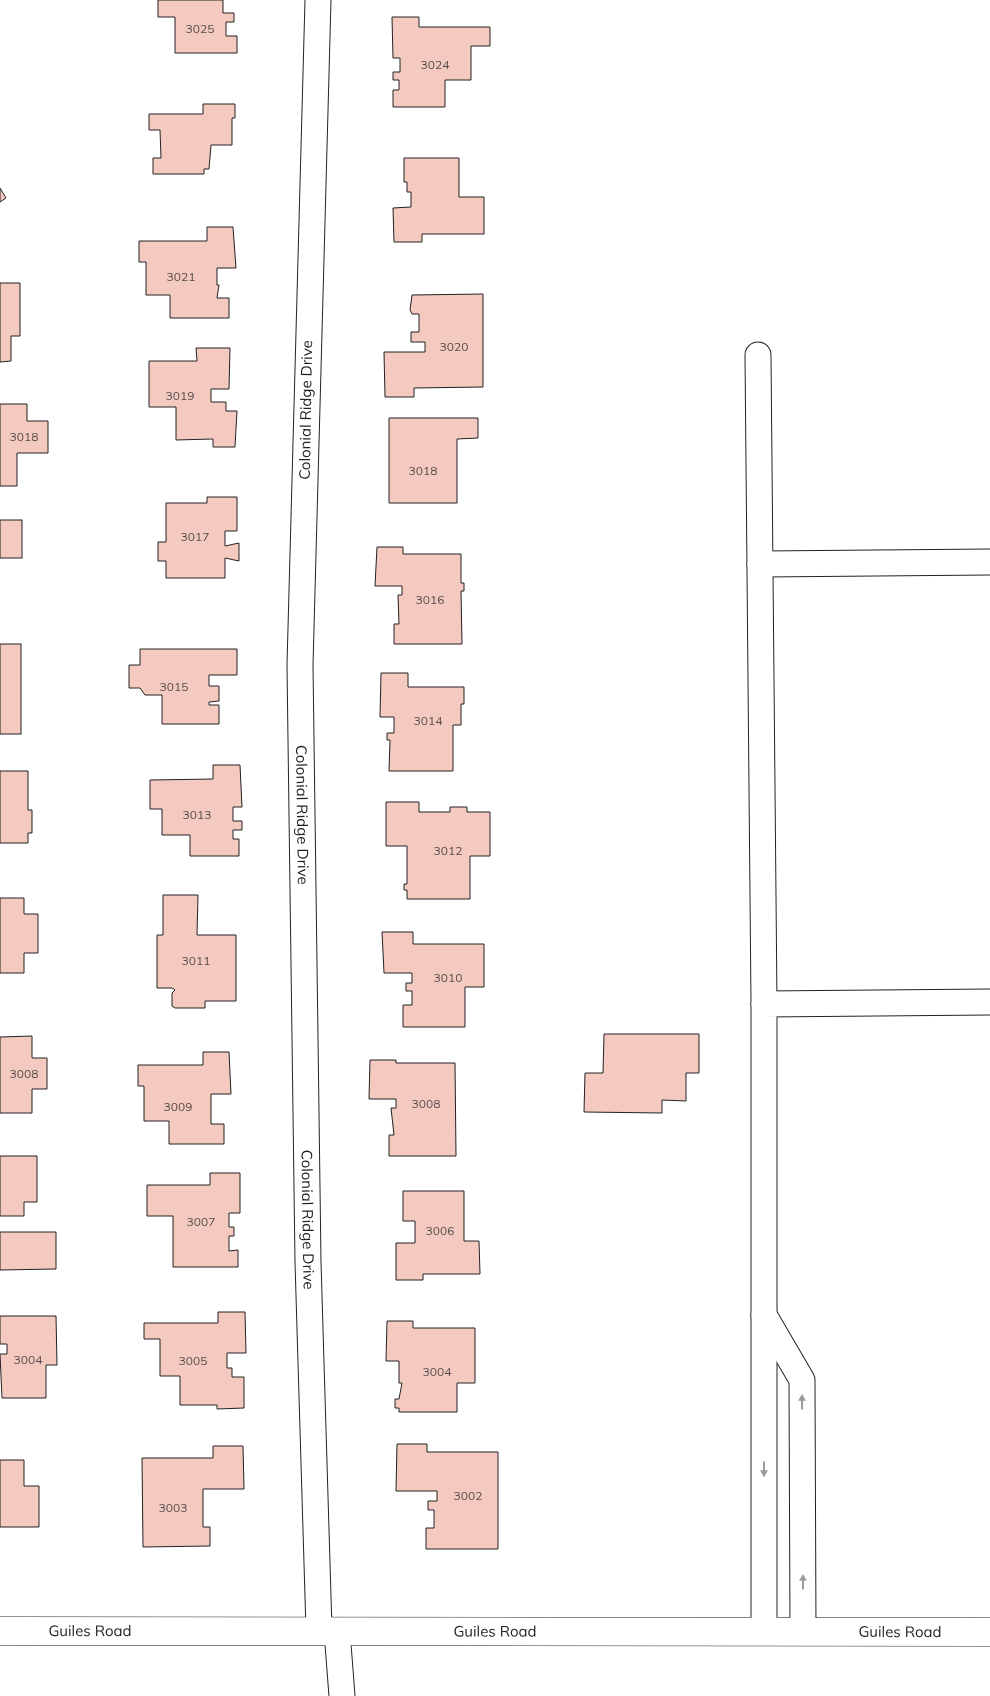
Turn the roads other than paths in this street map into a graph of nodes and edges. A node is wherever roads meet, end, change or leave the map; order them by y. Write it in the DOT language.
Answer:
graph roads {
  1 [pos="318,0"];
  2 [pos="758,355"];
  3 [pos="990,562"];
  4 [pos="760,564"];
  5 [pos="990,1002"];
  6 [pos="764,1004"];
  7 [pos="764,1316"];
  8 [pos="802,1441"];
  9 [pos="764,1442"];
  10 [pos="0,1631"];
  11 [pos="328,1631"];
  12 [pos="764,1631"];
  13 [pos="803,1631"];
  14 [pos="990,1632"];
  15 [pos="342,1696"];
  1 -- 11 [label="street, Colonial Ridge Drive"];
  2 -- 4 [label="street"];
  3 -- 4 [label="street"];
  4 -- 6 [label="street"];
  5 -- 6 [label="street"];
  6 -- 7 [label="street"];
  8 -- 7 [label="street, one-way"];
  7 -- 9 [label="street"];
  8 -- 9 [label="street"];
  13 -- 8 [label="street, one-way"];
  9 -- 12 [label="street, one-way"];
  10 -- 11 [label="street, Guiles Road"];
  11 -- 12 [label="street, Guiles Road"];
  11 -- 15 [label="street, Colonial Ridge Drive"];
  12 -- 13 [label="street, Guiles Road"];
  13 -- 14 [label="street, Guiles Road"];
}
